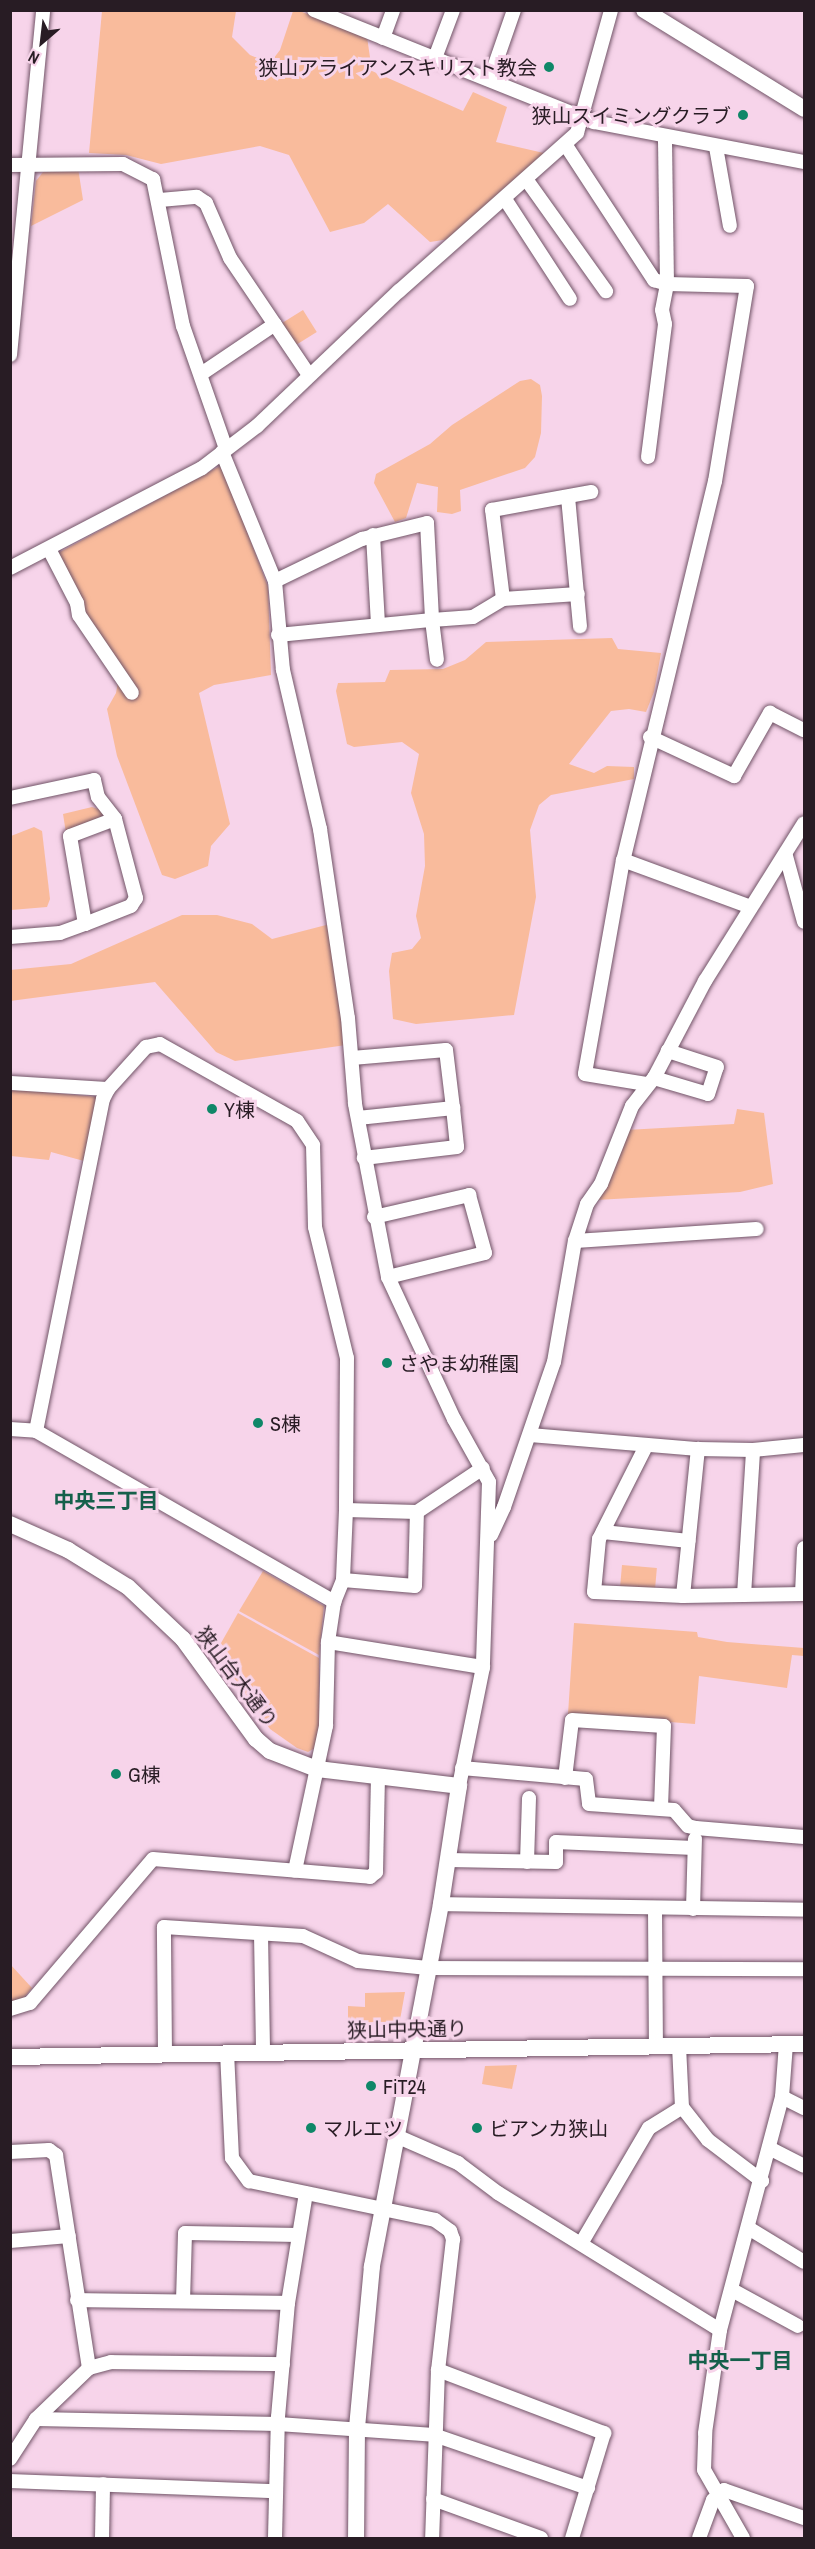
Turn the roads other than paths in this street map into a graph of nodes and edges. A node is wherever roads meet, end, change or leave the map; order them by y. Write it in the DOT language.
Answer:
graph roads {
  1 [pos="43,10"];
  2 [pos="314,10"];
  3 [pos="393,10"];
  4 [pos="453,10"];
  5 [pos="514,10"];
  6 [pos="611,10"];
  7 [pos="644,10"];
  8 [pos="383,38"];
  9 [pos="435,58"];
  10 [pos="490,79"];
  11 [pos="804,109"];
  12 [pos="581,116"];
  13 [pos="665,138"];
  14 [pos="565,144"];
  15 [pos="717,147"];
  16 [pos="804,162"];
  17 [pos="10,165"];
  18 [pos="26,165"];
  19 [pos="526,179"];
  20 [pos="505,199"];
  21 [pos="160,200"];
  22 [pos="730,226"];
  23 [pos="668,284"];
  24 [pos="606,291"];
  25 [pos="570,299"];
  26 [pos="275,324"];
  27 [pos="10,355"];
  28 [pos="201,374"];
  29 [pos="309,375"];
  30 [pos="224,450"];
  31 [pos="648,457"];
  32 [pos="591,492"];
  33 [pos="568,496"];
  34 [pos="373,535"];
  35 [pos="49,549"];
  36 [pos="10,568"];
  37 [pos="275,581"];
  38 [pos="578,594"];
  39 [pos="503,599"];
  40 [pos="432,620"];
  41 [pos="378,624"];
  42 [pos="580,626"];
  43 [pos="278,635"];
  44 [pos="437,660"];
  45 [pos="132,693"];
  46 [pos="804,730"];
  47 [pos="650,737"];
  48 [pos="10,798"];
  49 [pos="115,819"];
  50 [pos="804,823"];
  51 [pos="786,856"];
  52 [pos="623,860"];
  53 [pos="799,876"];
  54 [pos="751,907"];
  55 [pos="804,922"];
  56 [pos="85,924"];
  57 [pos="10,937"];
  58 [pos="668,1051"];
  59 [pos="352,1058"];
  60 [pos="650,1081"];
  61 [pos="10,1083"];
  62 [pos="108,1089"];
  63 [pos="453,1107"];
  64 [pos="358,1118"];
  65 [pos="364,1158"];
  66 [pos="374,1217"];
  67 [pos="757,1229"];
  68 [pos="575,1241"];
  69 [pos="388,1278"];
  70 [pos="10,1429"];
  71 [pos="36,1431"];
  72 [pos="530,1435"];
  73 [pos="804,1445"];
  74 [pos="646,1446"];
  75 [pos="698,1449"];
  76 [pos="753,1450"];
  77 [pos="483,1468"];
  78 [pos="346,1510"];
  79 [pos="417,1512"];
  80 [pos="10,1524"];
  81 [pos="603,1532"];
  82 [pos="489,1537"];
  83 [pos="689,1541"];
  84 [pos="804,1548"];
  85 [pos="343,1580"];
  86 [pos="803,1594"];
  87 [pos="744,1595"];
  88 [pos="683,1596"];
  89 [pos="334,1602"];
  90 [pos="328,1642"];
  91 [pos="483,1667"];
  92 [pos="317,1768"];
  93 [pos="462,1768"];
  94 [pos="378,1776"];
  95 [pos="565,1778"];
  96 [pos="459,1786"];
  97 [pos="529,1798"];
  98 [pos="661,1808"];
  99 [pos="696,1828"];
  100 [pos="804,1837"];
  101 [pos="694,1848"];
  102 [pos="448,1860"];
  103 [pos="527,1862"];
  104 [pos="295,1871"];
  105 [pos="441,1904"];
  106 [pos="654,1909"];
  107 [pos="693,1909"];
  108 [pos="804,1910"];
  109 [pos="261,1934"];
  110 [pos="428,1968"];
  111 [pos="654,1969"];
  112 [pos="804,1969"];
  113 [pos="10,2009"];
  114 [pos="786,2044"];
  115 [pos="804,2044"];
  116 [pos="679,2046"];
  117 [pos="656,2047"];
  118 [pos="412,2050"];
  119 [pos="226,2052"];
  120 [pos="263,2052"];
  121 [pos="165,2054"];
  122 [pos="10,2056"];
  123 [pos="782,2097"];
  124 [pos="682,2107"];
  125 [pos="804,2108"];
  126 [pos="394,2135"];
  127 [pos="769,2148"];
  128 [pos="10,2152"];
  129 [pos="804,2166"];
  130 [pos="762,2181"];
  131 [pos="306,2193"];
  132 [pos="381,2209"];
  133 [pos="750,2229"];
  134 [pos="298,2235"];
  135 [pos="69,2236"];
  136 [pos="10,2241"];
  137 [pos="582,2242"];
  138 [pos="804,2262"];
  139 [pos="732,2290"];
  140 [pos="77,2300"];
  141 [pos="183,2301"];
  142 [pos="288,2303"];
  143 [pos="798,2326"];
  144 [pos="720,2330"];
  145 [pos="283,2364"];
  146 [pos="89,2368"];
  147 [pos="438,2370"];
  148 [pos="36,2419"];
  149 [pos="278,2424"];
  150 [pos="357,2428"];
  151 [pos="434,2435"];
  152 [pos="10,2459"];
  153 [pos="10,2481"];
  154 [pos="103,2484"];
  155 [pos="588,2488"];
  156 [pos="275,2491"];
  157 [pos="716,2495"];
  158 [pos="433,2499"];
  159 [pos="804,2518"];
  160 [pos="102,2538"];
  161 [pos="275,2538"];
  162 [pos="356,2538"];
  163 [pos="432,2538"];
  164 [pos="541,2538"];
  165 [pos="572,2538"];
  166 [pos="699,2538"];
  167 [pos="743,2538"];
  1 -- 18 [label="street"];
  2 -- 8 [label="street"];
  3 -- 8 [label="street"];
  4 -- 9 [label="street"];
  5 -- 10 [label="street"];
  6 -- 12 [label="street"];
  7 -- 11 [label="street"];
  8 -- 9 [label="street"];
  9 -- 10 [label="street"];
  10 -- 12 [label="street"];
  12 -- 13 [label="street"];
  12 -- 14 [label="street"];
  13 -- 15 [label="street"];
  13 -- 23 [label="street"];
  14 -- 19 [label="street"];
  14 -- 23 [label="street"];
  15 -- 16 [label="street"];
  15 -- 22 [label="street"];
  17 -- 18 [label="street"];
  18 -- 21 [label="street"];
  18 -- 27 [label="street"];
  19 -- 20 [label="street"];
  19 -- 24 [label="street"];
  20 -- 25 [label="street"];
  20 -- 29 [label="street"];
  21 -- 26 [label="street"];
  21 -- 28 [label="street"];
  23 -- 31 [label="street"];
  23 -- 47 [label="street"];
  26 -- 28 [label="street"];
  26 -- 29 [label="street"];
  28 -- 30 [label="street"];
  29 -- 30 [label="street"];
  30 -- 35 [label="street"];
  30 -- 37 [label="street"];
  32 -- 33 [label="street"];
  33 -- 38 [label="street"];
  33 -- 39 [label="street"];
  34 -- 37 [label="street"];
  34 -- 40 [label="street"];
  34 -- 41 [label="street"];
  35 -- 36 [label="street"];
  35 -- 45 [label="street"];
  37 -- 43 [label="street"];
  38 -- 39 [label="street"];
  38 -- 42 [label="street"];
  39 -- 40 [label="street"];
  40 -- 41 [label="street"];
  40 -- 44 [label="street"];
  41 -- 43 [label="street"];
  43 -- 59 [label="street"];
  46 -- 47 [label="street"];
  47 -- 52 [label="street"];
  48 -- 49 [label="street"];
  49 -- 56 [label="street"];
  49 -- 56 [label="street"];
  50 -- 51 [label="street"];
  51 -- 53 [label="street"];
  51 -- 54 [label="street"];
  52 -- 54 [label="street"];
  52 -- 60 [label="street"];
  53 -- 55 [label="street"];
  54 -- 58 [label="street"];
  56 -- 57 [label="street"];
  58 -- 60 [label="street"];
  58 -- 60 [label="street"];
  59 -- 63 [label="street"];
  59 -- 64 [label="street"];
  60 -- 68 [label="street"];
  61 -- 62 [label="street"];
  62 -- 71 [label="street"];
  62 -- 78 [label="street"];
  63 -- 64 [label="street"];
  63 -- 65 [label="street"];
  64 -- 65 [label="street"];
  65 -- 66 [label="street"];
  66 -- 69 [label="street"];
  66 -- 69 [label="street"];
  67 -- 68 [label="street"];
  68 -- 72 [label="street"];
  69 -- 77 [label="street"];
  70 -- 71 [label="street"];
  71 -- 89 [label="street"];
  72 -- 74 [label="street"];
  72 -- 82 [label="street"];
  73 -- 76 [label="street"];
  74 -- 75 [label="street"];
  74 -- 81 [label="street"];
  75 -- 76 [label="street"];
  75 -- 83 [label="street"];
  76 -- 87 [label="street"];
  77 -- 79 [label="street"];
  77 -- 82 [label="street"];
  78 -- 79 [label="street"];
  78 -- 85 [label="street"];
  79 -- 85 [label="street"];
  80 -- 92 [label="street, 狭山台大通り"];
  81 -- 83 [label="street"];
  81 -- 88 [label="street"];
  82 -- 91 [label="street"];
  83 -- 88 [label="street"];
  84 -- 86 [label="street"];
  85 -- 89 [label="street"];
  86 -- 87 [label="street"];
  87 -- 88 [label="street"];
  89 -- 90 [label="street"];
  90 -- 91 [label="street"];
  90 -- 92 [label="street"];
  91 -- 93 [label="street"];
  92 -- 94 [label="street, 狭山台大通り"];
  92 -- 104 [label="street"];
  93 -- 95 [label="street"];
  93 -- 96 [label="street"];
  94 -- 96 [label="street, 狭山台大通り"];
  94 -- 104 [label="street"];
  95 -- 98 [label="street"];
  95 -- 98 [label="street"];
  96 -- 102 [label="street"];
  97 -- 103 [label="street"];
  98 -- 99 [label="street"];
  99 -- 100 [label="street"];
  99 -- 101 [label="street"];
  101 -- 103 [label="street"];
  101 -- 107 [label="street"];
  102 -- 103 [label="street"];
  102 -- 105 [label="street"];
  104 -- 113 [label="street"];
  105 -- 106 [label="street"];
  105 -- 110 [label="street"];
  106 -- 107 [label="street"];
  106 -- 111 [label="street"];
  107 -- 108 [label="street"];
  109 -- 110 [label="street"];
  109 -- 120 [label="street"];
  109 -- 121 [label="street"];
  110 -- 111 [label="street"];
  110 -- 118 [label="street"];
  111 -- 112 [label="street"];
  111 -- 117 [label="street"];
  114 -- 115 [label="street, 狭山中央通り"];
  114 -- 116 [label="street, 狭山中央通り"];
  114 -- 123 [label="street"];
  116 -- 117 [label="street, 狭山中央通り"];
  116 -- 124 [label="street"];
  117 -- 118 [label="street, 狭山中央通り"];
  118 -- 120 [label="street, 狭山中央通り"];
  118 -- 126 [label="street"];
  119 -- 120 [label="street, 狭山中央通り"];
  119 -- 121 [label="street, 狭山中央通り"];
  119 -- 131 [label="street"];
  121 -- 122 [label="street, 狭山中央通り"];
  123 -- 125 [label="street"];
  123 -- 127 [label="street"];
  124 -- 130 [label="street"];
  124 -- 137 [label="street"];
  126 -- 132 [label="street"];
  126 -- 137 [label="street"];
  127 -- 129 [label="street"];
  127 -- 130 [label="street"];
  128 -- 135 [label="street"];
  130 -- 133 [label="street"];
  131 -- 132 [label="street"];
  131 -- 134 [label="street"];
  132 -- 147 [label="street"];
  132 -- 150 [label="street"];
  133 -- 138 [label="street"];
  133 -- 139 [label="street"];
  134 -- 141 [label="street"];
  134 -- 142 [label="street"];
  135 -- 136 [label="street"];
  135 -- 140 [label="street"];
  137 -- 144 [label="street"];
  139 -- 143 [label="street"];
  139 -- 144 [label="street"];
  140 -- 141 [label="street"];
  140 -- 146 [label="street"];
  141 -- 142 [label="street"];
  142 -- 145 [label="street"];
  144 -- 157 [label="street"];
  145 -- 146 [label="street"];
  145 -- 149 [label="street"];
  146 -- 148 [label="street"];
  147 -- 151 [label="street"];
  147 -- 155 [label="street"];
  148 -- 149 [label="street"];
  148 -- 152 [label="street"];
  149 -- 150 [label="street"];
  149 -- 156 [label="street"];
  150 -- 151 [label="street"];
  150 -- 162 [label="street"];
  151 -- 155 [label="street"];
  151 -- 158 [label="street"];
  153 -- 154 [label="street"];
  154 -- 156 [label="street"];
  154 -- 160 [label="street"];
  155 -- 165 [label="street"];
  156 -- 161 [label="street"];
  157 -- 159 [label="street"];
  157 -- 166 [label="street"];
  157 -- 167 [label="street"];
  158 -- 163 [label="street"];
  158 -- 164 [label="street"];
}
